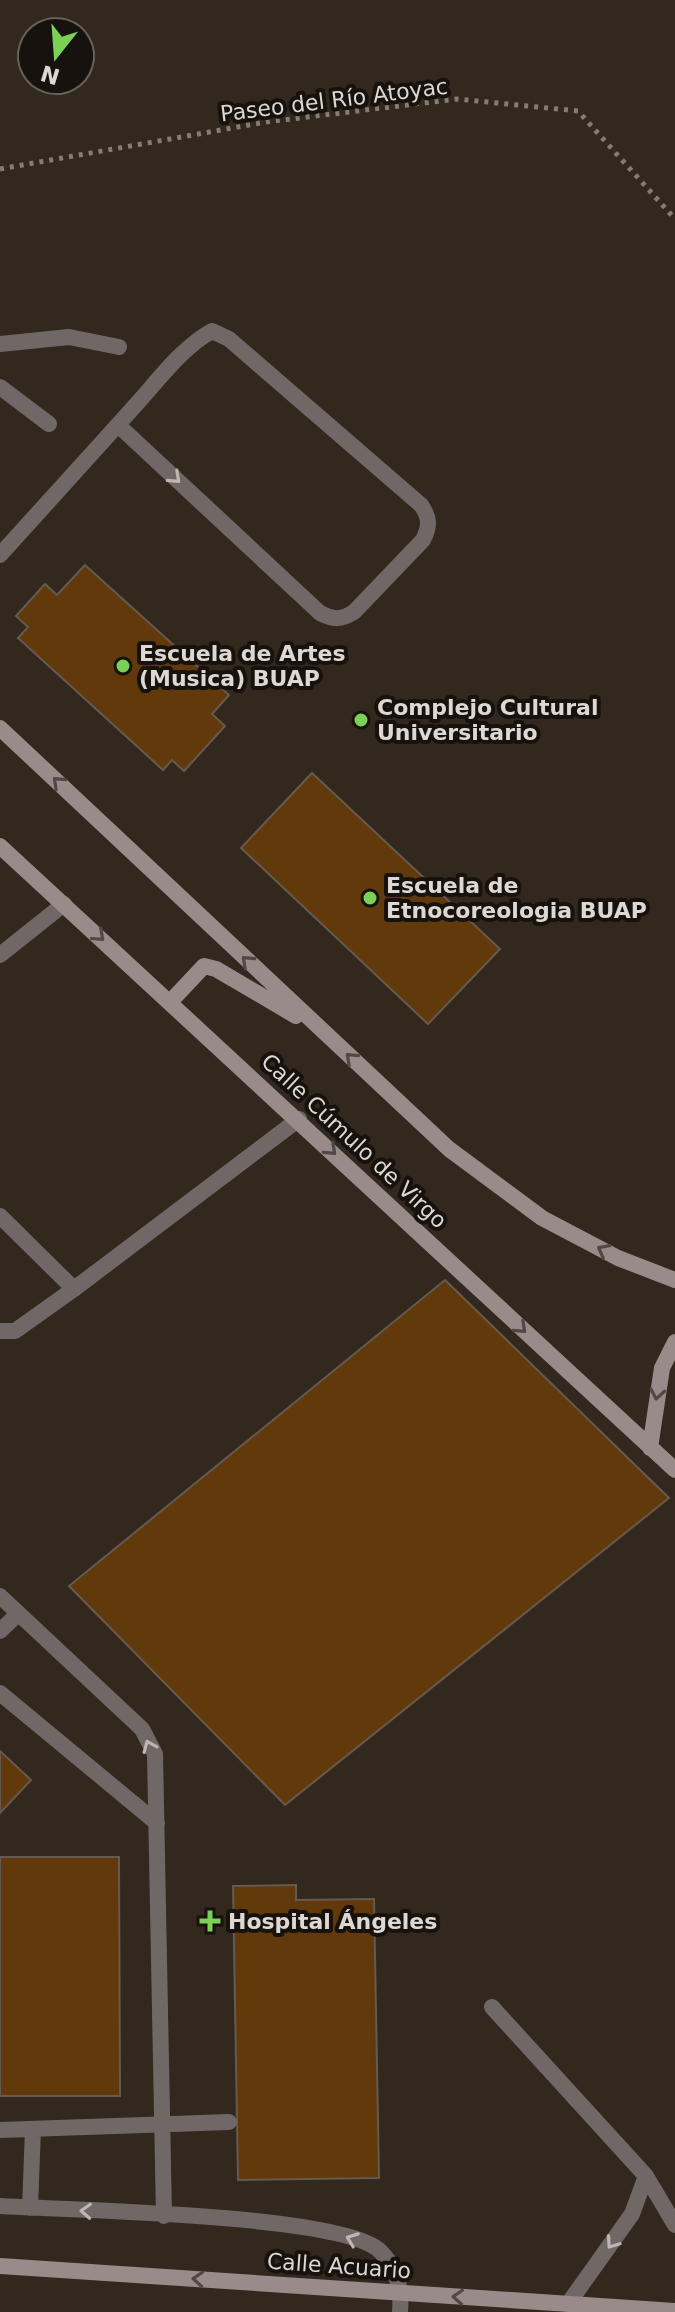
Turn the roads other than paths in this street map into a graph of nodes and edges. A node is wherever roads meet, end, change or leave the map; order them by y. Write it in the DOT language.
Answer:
graph roads {
  1 [pos="0,344"];
  2 [pos="119,347"];
  3 [pos="0,387"];
  4 [pos="49,424"];
  5 [pos="118,425"];
  6 [pos="0,555"];
  7 [pos="0,728"];
  8 [pos="0,846"];
  9 [pos="64,904"];
  10 [pos="0,955"];
  11 [pos="171,1001"];
  12 [pos="324,1034"];
  13 [pos="299,1119"];
  14 [pos="0,1216"];
  15 [pos="675,1280"];
  16 [pos="74,1289"];
  17 [pos="0,1331"];
  18 [pos="675,1342"];
  19 [pos="650,1448"];
  20 [pos="675,1470"];
  21 [pos="0,1596"];
  22 [pos="18,1614"];
  23 [pos="0,1631"];
  24 [pos="0,1693"];
  25 [pos="157,1823"];
  26 [pos="492,2007"];
  27 [pos="229,2122"];
  28 [pos="162,2127"];
  29 [pos="33,2129"];
  30 [pos="0,2130"];
  31 [pos="646,2176"];
  32 [pos="0,2206"];
  33 [pos="30,2208"];
  34 [pos="164,2216"];
  35 [pos="675,2225"];
  36 [pos="0,2266"];
  37 [pos="401,2293"];
  38 [pos="568,2304"];
  39 [pos="675,2311"];
  40 [pos="400,2312"];
  1 -- 2 [label="lane"];
  3 -- 4 [label="lane"];
  5 -- 5 [label="lane, one-way"];
  5 -- 6 [label="lane"];
  12 -- 7 [label="main road, one-way"];
  8 -- 9 [label="main road, Calle Cúmulo de Virgo"];
  9 -- 10 [label="lane"];
  9 -- 11 [label="main road, Calle Cúmulo de Virgo, one-way"];
  11 -- 12 [label="main road"];
  11 -- 13 [label="main road, Calle Cúmulo de Virgo"];
  15 -- 12 [label="main road, one-way"];
  13 -- 16 [label="lane"];
  13 -- 19 [label="main road, Calle Cúmulo de Virgo, one-way"];
  14 -- 16 [label="lane"];
  16 -- 17 [label="lane"];
  18 -- 19 [label="main road, one-way"];
  19 -- 20 [label="main road, Calle Cúmulo de Virgo"];
  21 -- 22 [label="lane"];
  22 -- 23 [label="lane"];
  25 -- 22 [label="lane, one-way"];
  24 -- 25 [label="lane"];
  25 -- 28 [label="lane"];
  26 -- 31 [label="lane"];
  27 -- 28 [label="lane"];
  28 -- 29 [label="lane"];
  28 -- 34 [label="lane"];
  29 -- 30 [label="lane"];
  29 -- 33 [label="lane"];
  31 -- 35 [label="lane"];
  31 -- 38 [label="lane, one-way"];
  32 -- 33 [label="lane"];
  34 -- 33 [label="lane, one-way"];
  37 -- 34 [label="lane, one-way"];
  37 -- 36 [label="main road, Calle Acuario, one-way"];
  38 -- 37 [label="main road, Calle Acuario, one-way"];
  37 -- 40 [label="lane"];
  38 -- 39 [label="main road, Calle Acuario"];
}
